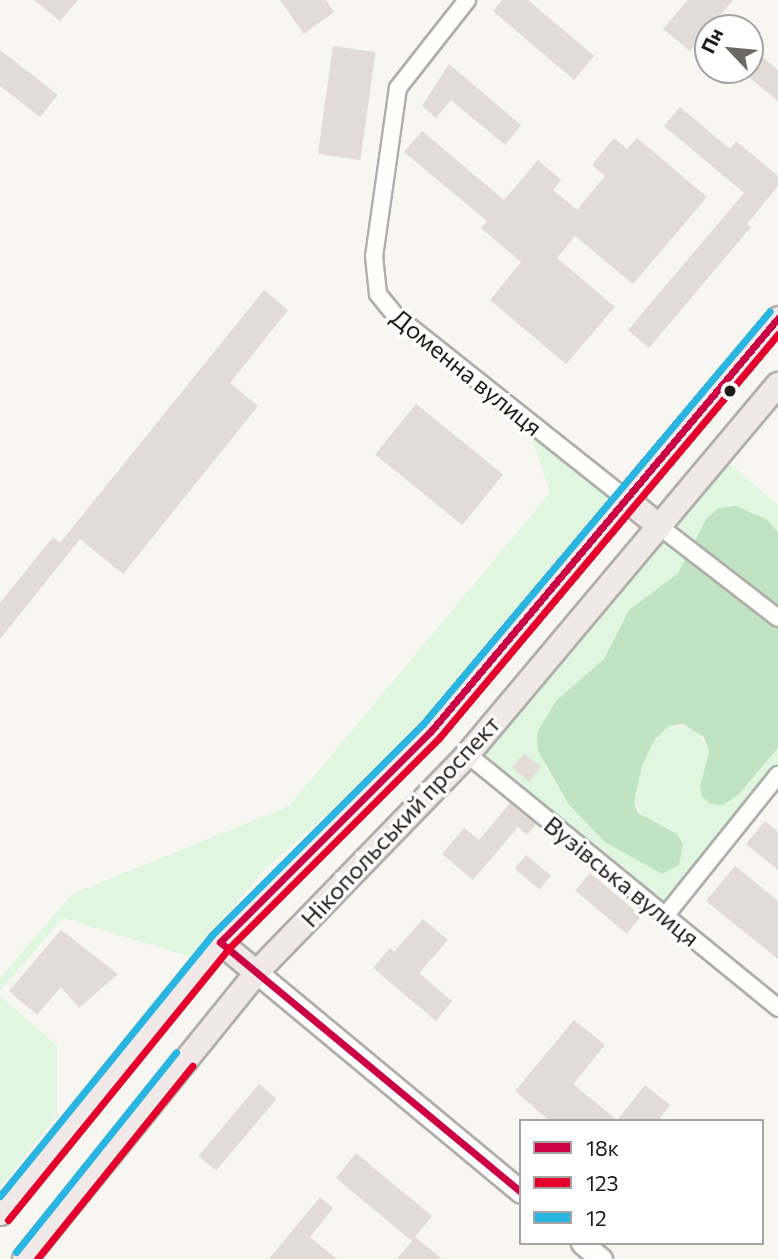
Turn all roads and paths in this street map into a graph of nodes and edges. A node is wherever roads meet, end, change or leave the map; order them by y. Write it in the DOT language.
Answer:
graph roads {
  1 [pos="467,0"];
  2 [pos="778,318"];
  3 [pos="778,384"];
  4 [pos="626,499"];
  5 [pos="659,526"];
  6 [pos="778,618"];
  7 [pos="467,754"];
  8 [pos="778,775"];
  9 [pos="665,916"];
  10 [pos="220,942"];
  11 [pos="256,972"];
  12 [pos="778,1008"];
  13 [pos="519,1190"];
  14 [pos="0,1213"];
  15 [pos="584,1245"];
  16 [pos="24,1259"];
  17 [pos="601,1259"];
  1 -- 4 [label="street, Доменна вулиця"];
  2 -- 4 [label="main road, Нікопольський проспект"];
  3 -- 5 [label="main road, Нікопольський проспект"];
  4 -- 5 [label="main road, Доменна вулиця"];
  4 -- 10 [label="main road, Нікопольський проспект"];
  5 -- 6 [label="street, Доменна вулиця"];
  5 -- 7 [label="main road, Нікопольський проспект"];
  7 -- 9 [label="street, Вузівська вулиця"];
  7 -- 11 [label="main road, Нікопольський проспект"];
  8 -- 9 [label="street"];
  9 -- 12 [label="street, Вузівська вулиця"];
  10 -- 11 [label="main road"];
  10 -- 14 [label="main road, Нікопольський проспект"];
  11 -- 13 [label="main road"];
  11 -- 16 [label="main road, Нікопольський проспект"];
  15 -- 17 [label="main road"];
}
